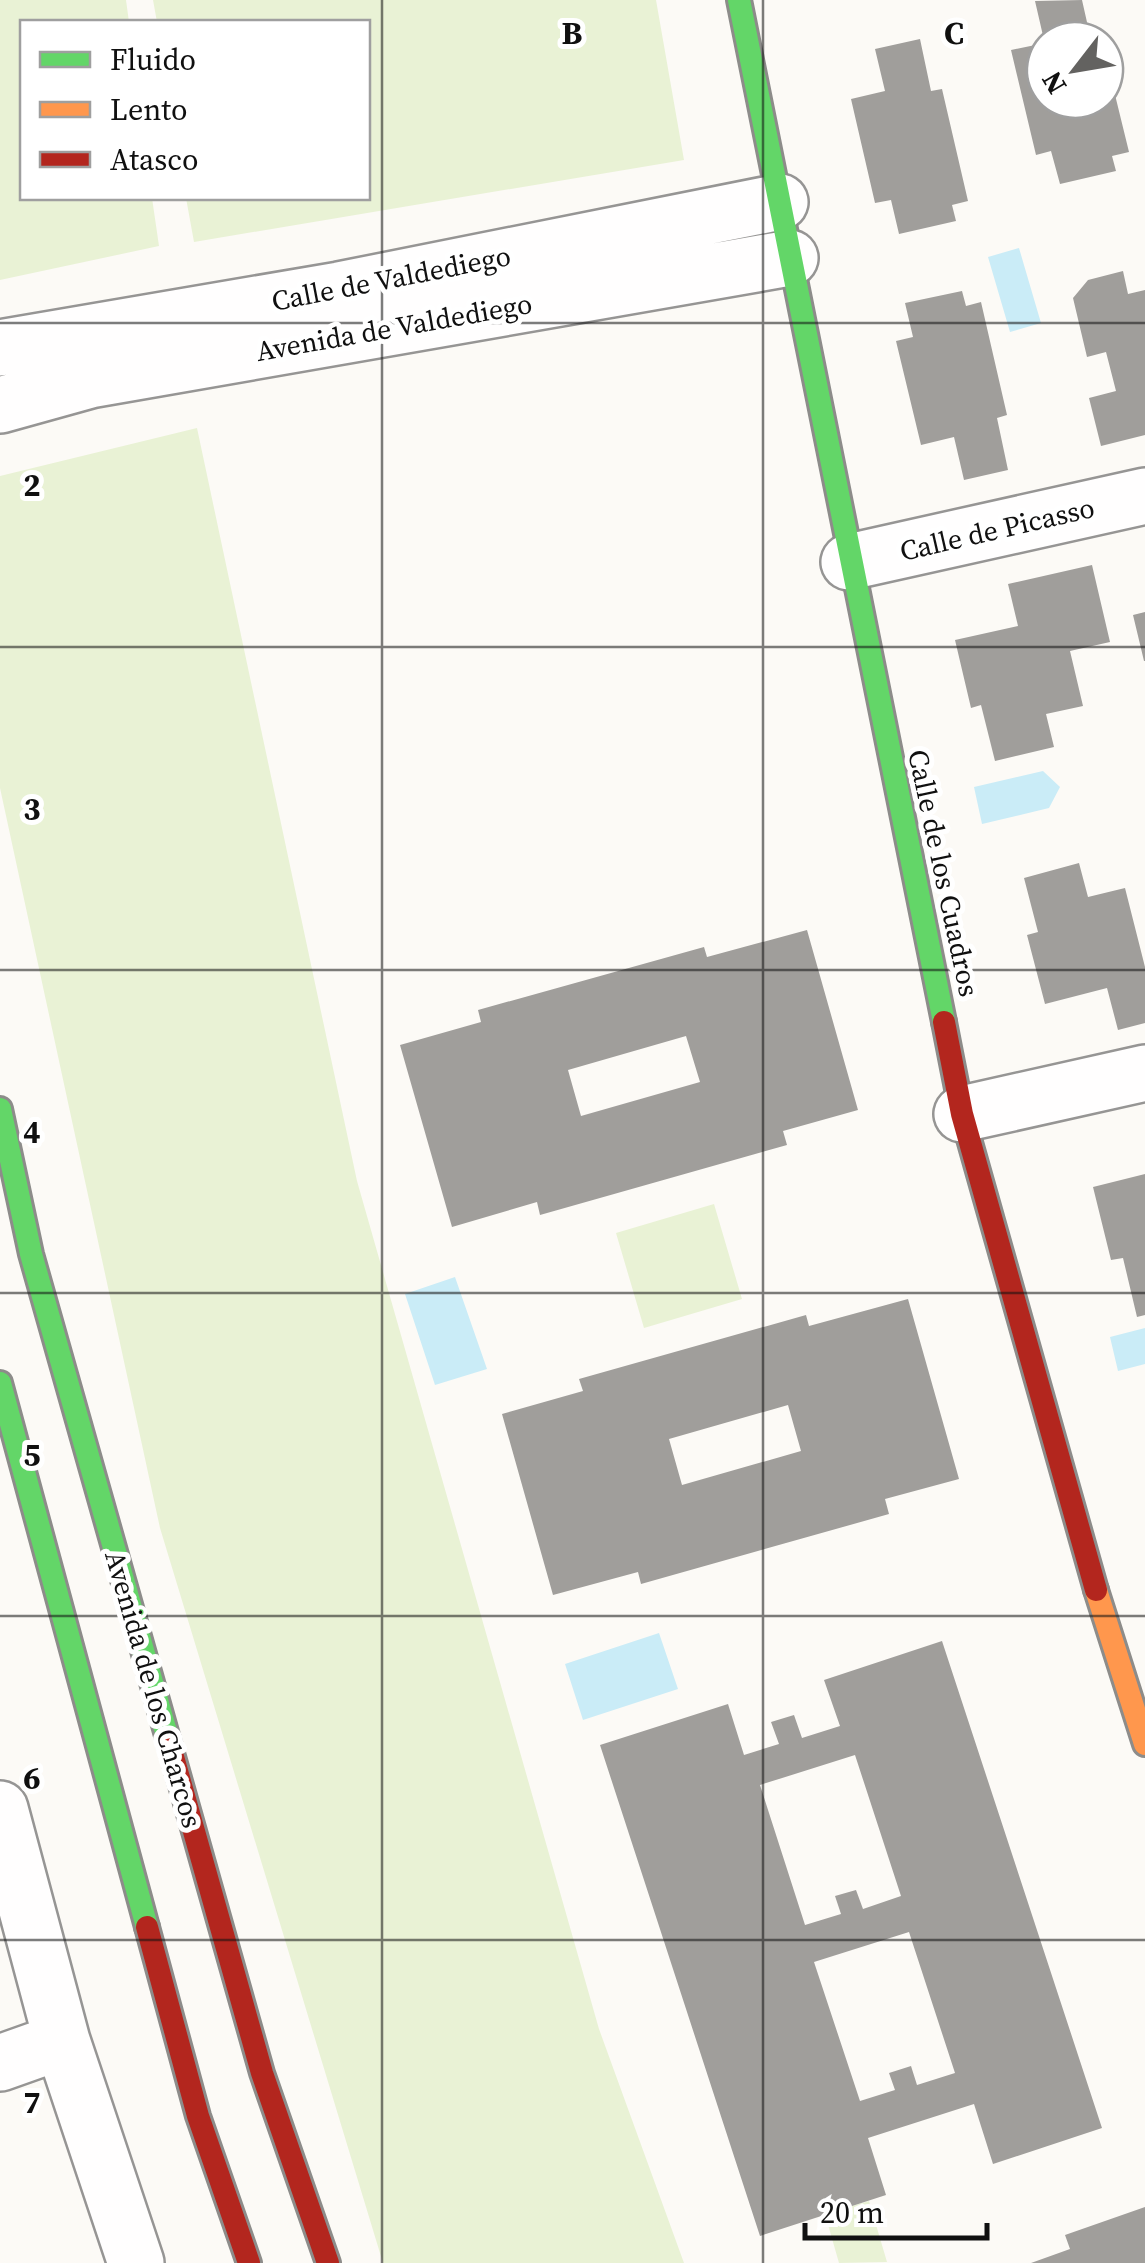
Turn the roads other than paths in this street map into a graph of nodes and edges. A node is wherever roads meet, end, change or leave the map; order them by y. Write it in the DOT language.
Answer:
graph roads {
  1 [pos="743,1"];
  2 [pos="780,202"];
  3 [pos="790,258"];
  4 [pos="0,348"];
  5 [pos="0,405"];
  6 [pos="1145,496"];
  7 [pos="850,562"];
  8 [pos="1145,1073"];
  9 [pos="0,1109"];
  10 [pos="962,1114"];
  11 [pos="0,1383"];
  12 [pos="1132,1669"];
  13 [pos="1145,1744"];
  14 [pos="0,1809"];
  15 [pos="62,2042"];
  16 [pos="0,2063"];
  17 [pos="136,2263"];
  18 [pos="250,2263"];
  19 [pos="328,2263"];
  1 -- 2 [label="street, Calle de los Cuadros"];
  2 -- 3 [label="street, Calle de los Cuadros"];
  2 -- 4 [label="street, Calle de Valdediego"];
  3 -- 5 [label="street, Avenida de Valdediego"];
  3 -- 7 [label="street, Calle de los Cuadros"];
  6 -- 7 [label="street, Calle de Picasso"];
  7 -- 10 [label="street, Calle de los Cuadros"];
  8 -- 10 [label="street"];
  9 -- 19 [label="street, Avenida de los Charcos"];
  10 -- 12 [label="street, Calle de los Cuadros"];
  11 -- 18 [label="street"];
  12 -- 13 [label="street, Calle de los Cuadros"];
  14 -- 15 [label="street"];
  15 -- 16 [label="street"];
  15 -- 17 [label="street"];
}
